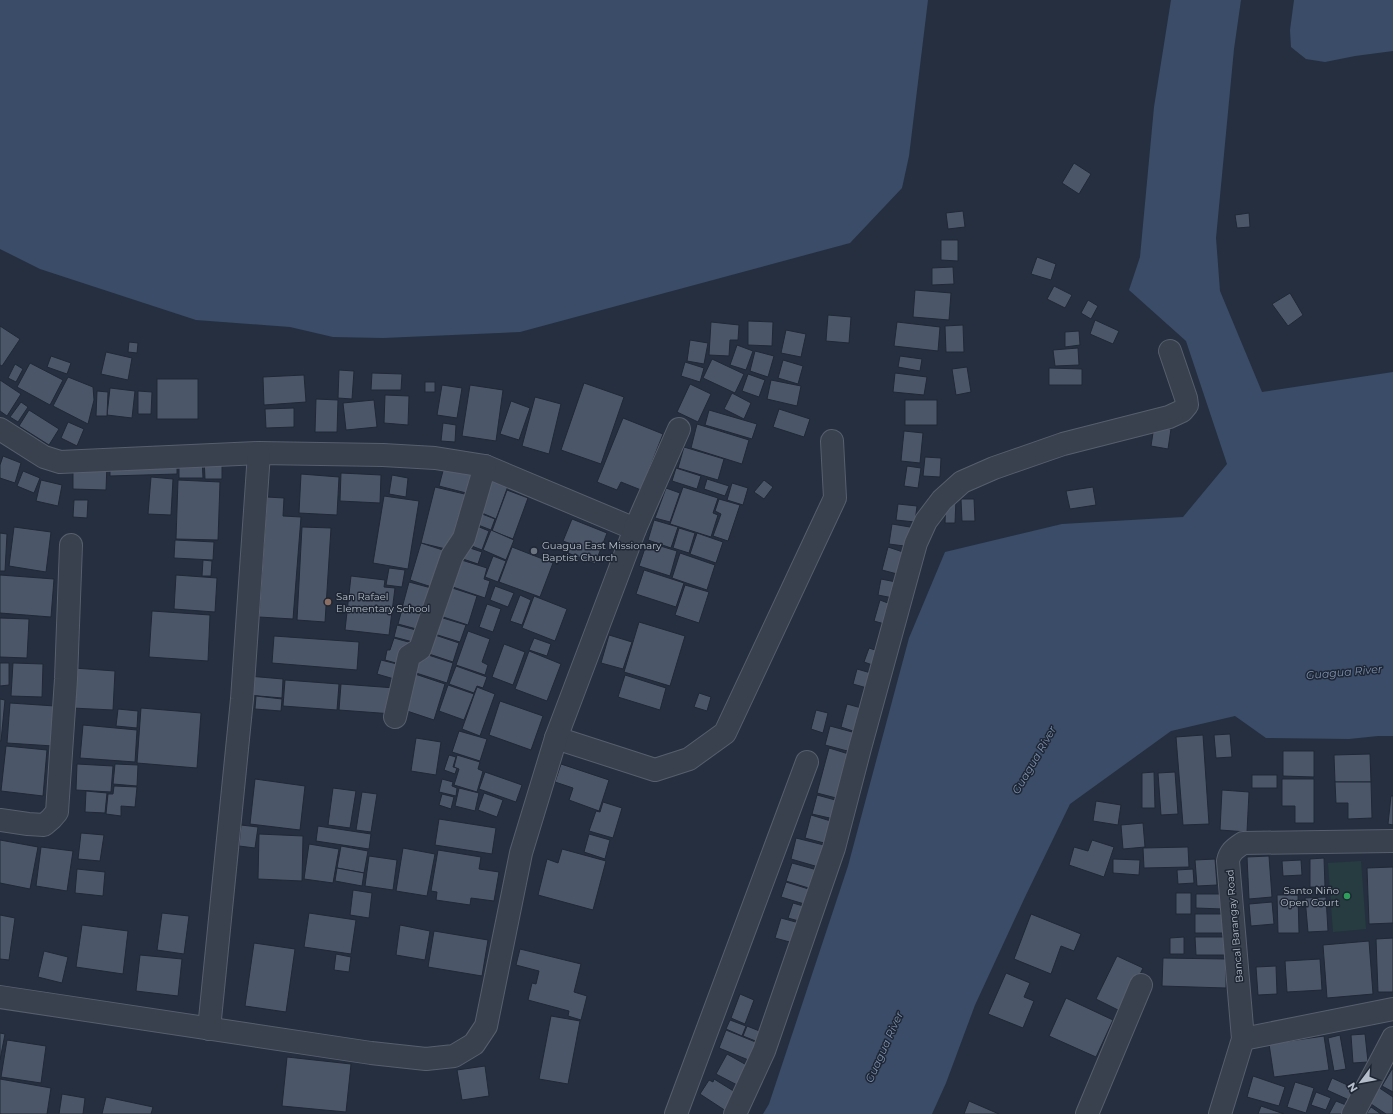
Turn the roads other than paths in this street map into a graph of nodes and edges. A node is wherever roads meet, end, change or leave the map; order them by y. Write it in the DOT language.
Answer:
graph roads {
  1 [pos="1170,351"];
  2 [pos="0,429"];
  3 [pos="679,429"];
  4 [pos="832,441"];
  5 [pos="259,454"];
  6 [pos="485,466"];
  7 [pos="635,530"];
  8 [pos="71,545"];
  9 [pos="395,717"];
  10 [pos="556,738"];
  11 [pos="807,762"];
  12 [pos="0,820"];
  13 [pos="1393,841"];
  14 [pos="1141,985"];
  15 [pos="0,997"];
  16 [pos="1393,1009"];
  17 [pos="209,1029"];
  18 [pos="1243,1038"];
  19 [pos="1393,1038"];
  20 [pos="676,1114"];
  21 [pos="735,1114"];
  22 [pos="1087,1114"];
  23 [pos="1220,1114"];
  24 [pos="1353,1114"];
  1 -- 21 [label="street"];
  2 -- 5 [label="street"];
  3 -- 7 [label="street"];
  4 -- 10 [label="street"];
  5 -- 6 [label="street"];
  5 -- 17 [label="street"];
  6 -- 7 [label="street"];
  6 -- 9 [label="street"];
  7 -- 10 [label="street"];
  8 -- 12 [label="street"];
  10 -- 17 [label="street"];
  11 -- 20 [label="street"];
  13 -- 18 [label="street, Bancal Barangay Road"];
  14 -- 22 [label="street"];
  15 -- 17 [label="street"];
  16 -- 18 [label="street"];
  18 -- 23 [label="street, Bancal Barangay Road"];
  19 -- 24 [label="street"];
}
